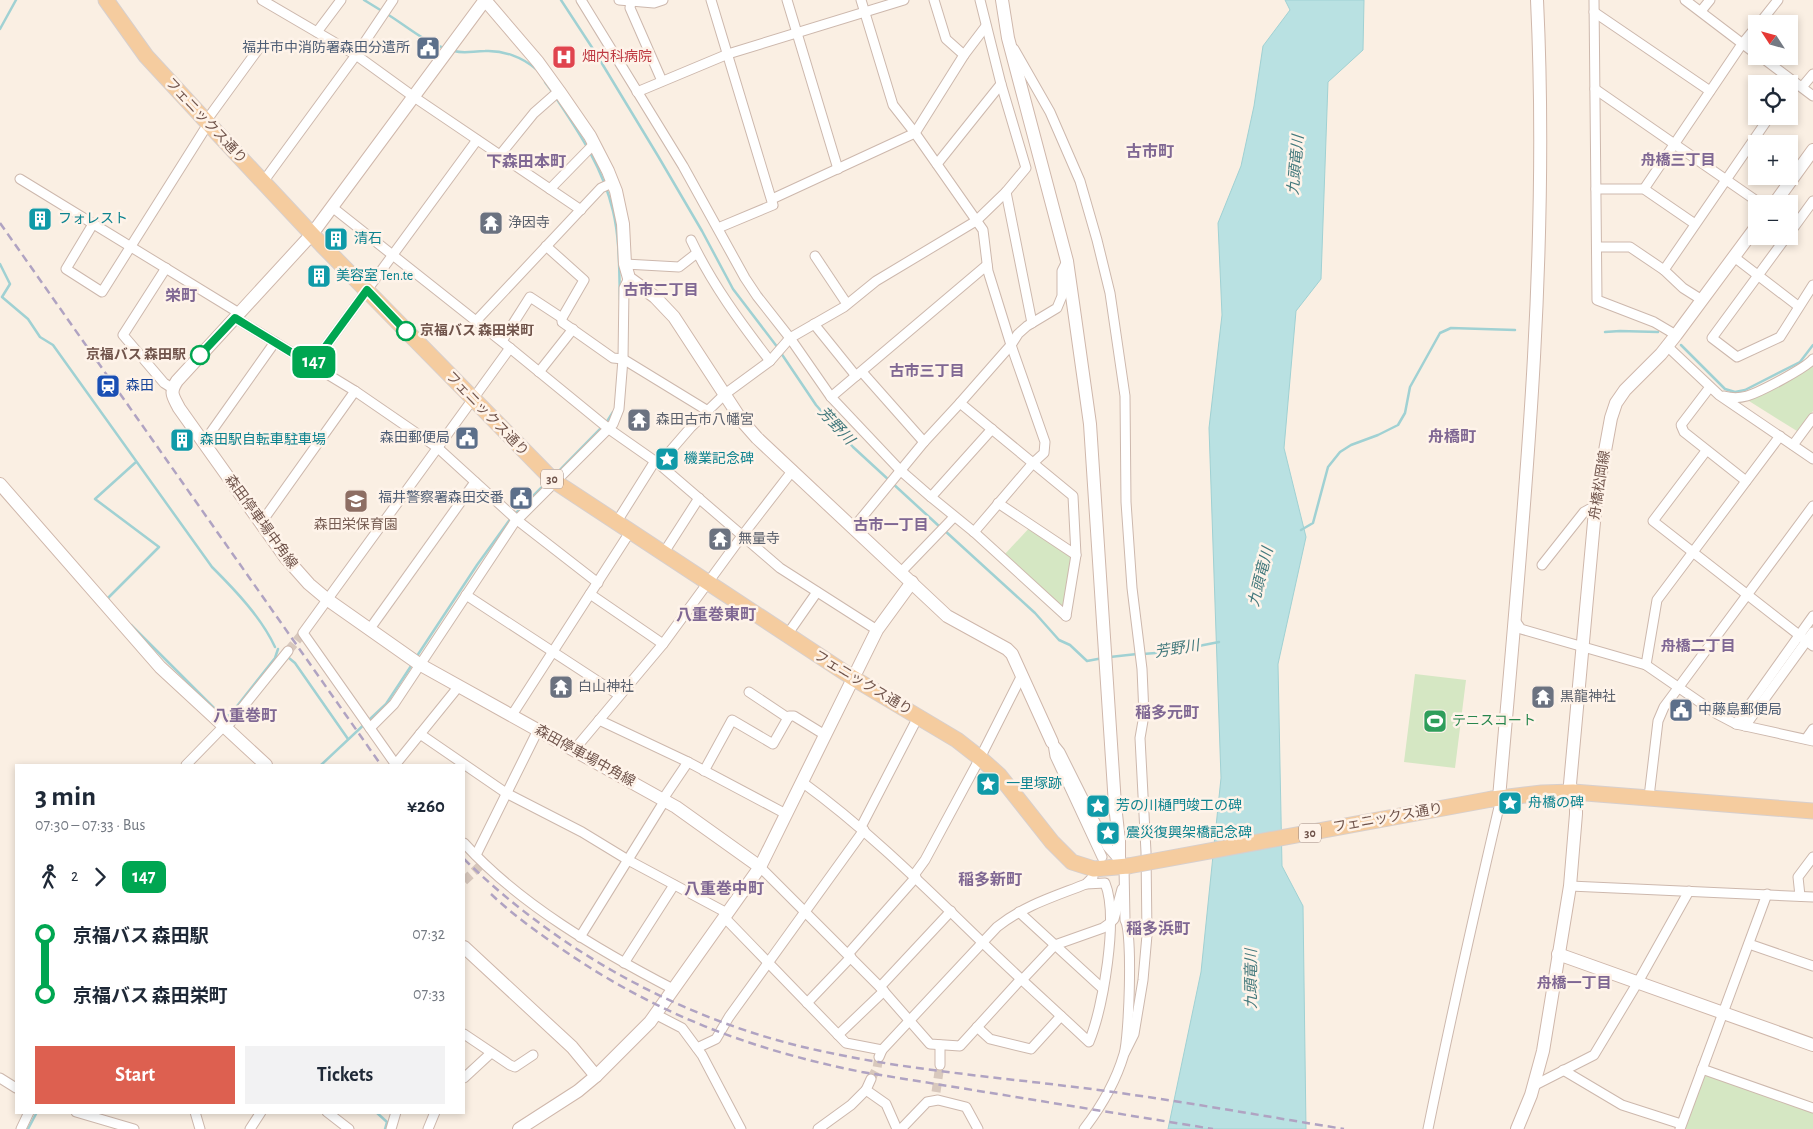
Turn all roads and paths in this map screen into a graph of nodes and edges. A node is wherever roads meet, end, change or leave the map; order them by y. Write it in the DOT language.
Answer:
graph roads {
  1 [pos="106,0"];
  2 [pos="341,0"];
  3 [pos="393,0"];
  4 [pos="582,0"];
  5 [pos="619,0"];
  6 [pos="663,0"];
  7 [pos="711,0"];
  8 [pos="787,0"];
  9 [pos="861,0"];
  10 [pos="904,0"];
  11 [pos="934,0"];
  12 [pos="980,0"];
  13 [pos="1002,0"];
  14 [pos="1537,0"];
  15 [pos="1594,0"];
  16 [pos="1685,0"];
  17 [pos="1710,0"];
  18 [pos="1778,0"];
  19 [pos="268,1"];
  20 [pos="631,1"];
  21 [pos="864,11"];
  22 [pos="1701,11"];
  23 [pos="1594,12"];
  24 [pos="1766,15"];
  25 [pos="986,26"];
  26 [pos="317,32"];
  27 [pos="797,34"];
  28 [pos="1748,37"];
  29 [pos="1008,38"];
  30 [pos="262,44"];
  31 [pos="1742,44"];
  32 [pos="1748,48"];
  33 [pos="728,54"];
  34 [pos="356,55"];
  35 [pos="964,55"];
  36 [pos="1772,65"];
  37 [pos="1813,74"];
  38 [pos="1786,75"];
  39 [pos="662,81"];
  40 [pos="1002,84"];
  41 [pos="1798,84"];
  42 [pos="1595,89"];
  43 [pos="559,91"];
  44 [pos="1710,91"];
  45 [pos="636,92"];
  46 [pos="1813,96"];
  47 [pos="414,97"];
  48 [pos="207,122"];
  49 [pos="1764,125"];
  50 [pos="915,133"];
  51 [pos="478,140"];
  52 [pos="594,144"];
  53 [pos="1675,144"];
  54 [pos="1813,150"];
  55 [pos="500,155"];
  56 [pos="937,164"];
  57 [pos="838,169"];
  58 [pos="1726,178"];
  59 [pos="20,179"];
  60 [pos="263,182"];
  61 [pos="612,183"];
  62 [pos="550,189"];
  63 [pos="1596,189"];
  64 [pos="1644,189"];
  65 [pos="1006,192"];
  66 [pos="1749,195"];
  67 [pos="1780,195"];
  68 [pos="772,199"];
  69 [pos="1813,201"];
  70 [pos="332,207"];
  71 [pos="581,210"];
  72 [pos="976,221"];
  73 [pos="1798,221"];
  74 [pos="93,224"];
  75 [pos="1695,224"];
  76 [pos="718,228"];
  77 [pos="312,234"];
  78 [pos="1748,238"];
  79 [pos="691,240"];
  80 [pos="1781,245"];
  81 [pos="130,246"];
  82 [pos="546,246"];
  83 [pos="1597,247"];
  84 [pos="697,253"];
  85 [pos="392,255"];
  86 [pos="815,256"];
  87 [pos="1734,258"];
  88 [pos="1067,261"];
  89 [pos="625,264"];
  90 [pos="987,265"];
  91 [pos="166,268"];
  92 [pos="1664,270"];
  93 [pos="1758,276"];
  94 [pos="629,278"];
  95 [pos="1813,285"];
  96 [pos="367,290"];
  97 [pos="1702,300"];
  98 [pos="848,304"];
  99 [pos="1798,306"];
  100 [pos="237,315"];
  101 [pos="562,318"];
  102 [pos="476,321"];
  103 [pos="1032,323"];
  104 [pos="814,324"];
  105 [pos="573,329"];
  106 [pos="1676,336"];
  107 [pos="790,338"];
  108 [pos="502,341"];
  109 [pos="275,342"];
  110 [pos="1011,345"];
  111 [pos="1667,346"];
  112 [pos="510,348"];
  113 [pos="623,359"];
  114 [pos="1813,359"];
  115 [pos="770,361"];
  116 [pos="312,365"];
  117 [pos="540,372"];
  118 [pos="859,374"];
  119 [pos="1710,387"];
  120 [pos="172,388"];
  121 [pos="355,391"];
  122 [pos="725,394"];
  123 [pos="1719,395"];
  124 [pos="832,397"];
  125 [pos="473,400"];
  126 [pos="960,403"];
  127 [pos="708,411"];
  128 [pos="1813,418"];
  129 [pos="609,428"];
  130 [pos="992,429"];
  131 [pos="1780,436"];
  132 [pos="204,442"];
  133 [pos="924,442"];
  134 [pos="1793,445"];
  135 [pos="438,448"];
  136 [pos="1706,450"];
  137 [pos="1813,458"];
  138 [pos="657,463"];
  139 [pos="1033,463"];
  140 [pos="793,470"];
  141 [pos="900,470"];
  142 [pos="1746,481"];
  143 [pos="475,482"];
  144 [pos="556,482"];
  145 [pos="0,484"];
  146 [pos="931,497"];
  147 [pos="698,498"];
  148 [pos="998,504"];
  149 [pos="1595,506"];
  150 [pos="1813,506"];
  151 [pos="954,517"];
  152 [pos="516,520"];
  153 [pos="261,523"];
  154 [pos="616,523"];
  155 [pos="854,527"];
  156 [pos="630,532"];
  157 [pos="974,532"];
  158 [pos="742,536"];
  159 [pos="1693,552"];
  160 [pos="662,554"];
  161 [pos="1076,555"];
  162 [pos="1542,565"];
  163 [pos="901,572"];
  164 [pos="912,582"];
  165 [pos="598,583"];
  166 [pos="708,584"];
  167 [pos="817,592"];
  168 [pos="590,594"];
  169 [pos="466,595"];
  170 [pos="1748,595"];
  171 [pos="328,600"];
  172 [pos="1813,616"];
  173 [pos="1514,619"];
  174 [pos="369,630"];
  175 [pos="877,630"];
  176 [pos="1813,632"];
  177 [pos="787,636"];
  178 [pos="1806,641"];
  179 [pos="663,644"];
  180 [pos="1583,648"];
  181 [pos="553,650"];
  182 [pos="288,651"];
  183 [pos="415,661"];
  184 [pos="1646,665"];
  185 [pos="1022,675"];
  186 [pos="853,678"];
  187 [pos="459,686"];
  188 [pos="1679,688"];
  189 [pos="749,692"];
  190 [pos="619,695"];
  191 [pos="512,716"];
  192 [pos="918,717"];
  193 [pos="788,718"];
  194 [pos="599,720"];
  195 [pos="1741,725"];
  196 [pos="225,727"];
  197 [pos="370,728"];
  198 [pos="1813,729"];
  199 [pos="538,730"];
  200 [pos="420,734"];
  201 [pos="825,735"];
  202 [pos="1809,740"];
  203 [pos="1052,742"];
  204 [pos="574,750"];
  205 [pos="980,758"];
  206 [pos="688,762"];
  207 [pos="187,764"];
  208 [pos="265,764"];
  209 [pos="395,764"];
  210 [pos="397,764"];
  211 [pos="463,764"];
  212 [pos="465,765"];
  213 [pos="704,770"];
  214 [pos="802,782"];
  215 [pos="1573,792"];
  216 [pos="506,794"];
  217 [pos="1649,797"];
  218 [pos="1496,798"];
  219 [pos="664,800"];
  220 [pos="1813,811"];
  221 [pos="786,814"];
  222 [pos="862,829"];
  223 [pos="465,844"];
  224 [pos="476,855"];
  225 [pos="1102,857"];
  226 [pos="1813,857"];
  227 [pos="628,860"];
  228 [pos="760,867"];
  229 [pos="1123,869"];
  230 [pos="915,876"];
  231 [pos="674,885"];
  232 [pos="1570,886"];
  233 [pos="1689,891"];
  234 [pos="1767,894"];
  235 [pos="1800,896"];
  236 [pos="1813,896"];
  237 [pos="951,911"];
  238 [pos="806,912"];
  239 [pos="1019,912"];
  240 [pos="725,915"];
  241 [pos="1110,923"];
  242 [pos="580,936"];
  243 [pos="982,942"];
  244 [pos="1749,944"];
  245 [pos="1055,945"];
  246 [pos="465,948"];
  247 [pos="1558,954"];
  248 [pos="850,956"];
  249 [pos="624,963"];
  250 [pos="768,963"];
  251 [pos="1813,966"];
  252 [pos="1022,979"];
  253 [pos="1638,982"];
  254 [pos="673,989"];
  255 [pos="882,989"];
  256 [pos="1103,990"];
  257 [pos="807,1003"];
  258 [pos="1723,1013"];
  259 [pos="656,1014"];
  260 [pos="1061,1016"];
  261 [pos="910,1020"];
  262 [pos="977,1027"];
  263 [pos="465,1035"];
  264 [pos="838,1035"];
  265 [pos="940,1045"];
  266 [pos="1813,1045"];
  267 [pos="697,1048"];
  268 [pos="1125,1052"];
  269 [pos="491,1053"];
  270 [pos="533,1056"];
  271 [pos="940,1065"];
  272 [pos="1702,1069"];
  273 [pos="1563,1070"];
  274 [pos="596,1076"];
  275 [pos="465,1077"];
  276 [pos="0,1078"];
  277 [pos="871,1079"];
  278 [pos="1535,1084"];
  279 [pos="15,1087"];
  280 [pos="866,1090"];
  281 [pos="1813,1108"];
  282 [pos="28,1114"];
  283 [pos="83,1114"];
  284 [pos="196,1114"];
  285 [pos="260,1114"];
  286 [pos="329,1114"];
  287 [pos="395,1114"];
  288 [pos="434,1114"];
  289 [pos="1680,1127"];
  290 [pos="346,1128"];
  291 [pos="21,1129"];
  292 [pos="134,1129"];
  293 [pos="200,1129"];
  294 [pos="250,1129"];
  295 [pos="391,1129"];
  296 [pos="428,1129"];
  297 [pos="520,1129"];
  298 [pos="741,1129"];
  299 [pos="818,1129"];
  300 [pos="897,1129"];
  301 [pos="901,1129"];
  302 [pos="978,1129"];
  303 [pos="1084,1129"];
  304 [pos="1428,1129"];
  305 [pos="1517,1129"];
  1 -- 48 [label="main road, フェニックス通り / 30"];
  2 -- 26 [label="street"];
  3 -- 34 [label="street"];
  4 -- 45 [label="street"];
  5 -- 20 [label="street"];
  6 -- 20 [label="street"];
  7 -- 33 [label="street"];
  8 -- 27 [label="street"];
  9 -- 21 [label="street"];
  10 -- 21 [label="street"];
  11 -- 35 [label="street"];
  12 -- 25 [label="street"];
  13 -- 29 [label="street"];
  14 -- 173 [label="street"];
  15 -- 23 [label="street"];
  16 -- 22 [label="street"];
  17 -- 22 [label="street"];
  18 -- 24 [label="street"];
  19 -- 26 [label="street"];
  20 -- 39 [label="street"];
  21 -- 27 [label="street"];
  21 -- 50 [label="street"];
  22 -- 31 [label="street"];
  23 -- 42 [label="street"];
  23 -- 44 [label="street"];
  25 -- 35 [label="street"];
  25 -- 40 [label="street"];
  26 -- 34 [label="street"];
  27 -- 33 [label="street"];
  27 -- 57 [label="street"];
  28 -- 31 [label="street"];
  29 -- 88 [label="street"];
  29 -- 268 [label="street"];
  30 -- 48 [label="street"];
  31 -- 32 [label="street"];
  31 -- 44 [label="street"];
  33 -- 39 [label="street"];
  33 -- 68 [label="street"];
  34 -- 47 [label="street"];
  34 -- 60 [label="street"];
  35 -- 50 [label="street"];
  36 -- 38 [label="street"];
  37 -- 41 [label="street"];
  39 -- 45 [label="street"];
  40 -- 56 [label="street"];
  40 -- 65 [label="street"];
  41 -- 46 [label="street"];
  42 -- 53 [label="street"];
  42 -- 63 [label="street"];
  43 -- 47 [label="street"];
  43 -- 52 [label="street"];
  43 -- 55 [label="street"];
  44 -- 53 [label="street"];
  45 -- 76 [label="street"];
  47 -- 51 [label="street"];
  47 -- 70 [label="street"];
  48 -- 60 [label="main road, フェニックス通り / 30"];
  48 -- 81 [label="street"];
  49 -- 58 [label="street"];
  50 -- 56 [label="street"];
  50 -- 57 [label="street"];
  51 -- 55 [label="street"];
  51 -- 85 [label="street"];
  52 -- 61 [label="street"];
  52 -- 62 [label="street"];
  53 -- 58 [label="street"];
  53 -- 64 [label="street"];
  54 -- 67 [label="street"];
  55 -- 62 [label="street"];
  56 -- 72 [label="street"];
  57 -- 68 [label="street"];
  58 -- 66 [label="street"];
  58 -- 75 [label="street"];
  59 -- 74 [label="street"];
  60 -- 77 [label="main road, フェニックス通り / 30"];
  61 -- 71 [label="street"];
  61 -- 89 [label="street"];
  62 -- 71 [label="street"];
  63 -- 64 [label="street"];
  63 -- 83 [label="street"];
  64 -- 75 [label="street"];
  65 -- 72 [label="street"];
  65 -- 103 [label="street"];
  68 -- 76 [label="street"];
  69 -- 73 [label="street"];
  70 -- 77 [label="street"];
  70 -- 85 [label="street"];
  71 -- 82 [label="street"];
  72 -- 90 [label="street"];
  72 -- 98 [label="street"];
  74 -- 81 [label="street"];
  74 -- 81 [label="street"];
  75 -- 92 [label="street"];
  76 -- 107 [label="street"];
  77 -- 96 [label="main road, フェニックス通り / 30"];
  77 -- 100 [label="street"];
  78 -- 87 [label="street, 舟橋松岡線"];
  79 -- 84 [label="street"];
  80 -- 93 [label="street"];
  81 -- 91 [label="street"];
  82 -- 101 [label="street"];
  82 -- 102 [label="street"];
  83 -- 92 [label="street"];
  83 -- 106 [label="street"];
  84 -- 89 [label="street"];
  84 -- 115 [label="street"];
  85 -- 96 [label="street"];
  85 -- 102 [label="street"];
  86 -- 98 [label="street"];
  87 -- 93 [label="street"];
  87 -- 97 [label="street, 舟橋松岡線"];
  88 -- 103 [label="street"];
  88 -- 229 [label="street"];
  89 -- 94 [label="street"];
  90 -- 110 [label="street"];
  90 -- 118 [label="street"];
  91 -- 100 [label="street"];
  91 -- 120 [label="street"];
  92 -- 97 [label="street"];
  93 -- 99 [label="street"];
  93 -- 99 [label="street"];
  94 -- 113 [label="street"];
  94 -- 122 [label="street"];
  95 -- 99 [label="street"];
  96 -- 116 [label="street"];
  96 -- 125 [label="main road, フェニックス通り / 30"];
  97 -- 106 [label="street, 舟橋松岡線"];
  98 -- 104 [label="street"];
  100 -- 109 [label="street"];
  100 -- 120 [label="street"];
  101 -- 105 [label="street"];
  101 -- 108 [label="street"];
  102 -- 108 [label="street"];
  103 -- 110 [label="street"];
  104 -- 107 [label="street"];
  104 -- 118 [label="street"];
  105 -- 113 [label="street"];
  105 -- 117 [label="street"];
  106 -- 111 [label="street, 舟橋松岡線"];
  107 -- 115 [label="street"];
  107 -- 124 [label="street"];
  108 -- 112 [label="street"];
  109 -- 116 [label="street"];
  109 -- 132 [label="street"];
  110 -- 126 [label="street"];
  110 -- 139 [label="street"];
  111 -- 119 [label="street"];
  111 -- 149 [label="street, 舟橋松岡線"];
  112 -- 117 [label="street"];
  112 -- 125 [label="street"];
  113 -- 127 [label="street"];
  113 -- 129 [label="street"];
  114 -- 123 [label="street"];
  115 -- 122 [label="street"];
  116 -- 121 [label="street"];
  117 -- 129 [label="street"];
  118 -- 124 [label="street"];
  118 -- 133 [label="street"];
  119 -- 123 [label="street"];
  119 -- 136 [label="street"];
  120 -- 132 [label="street, 森田停車場中角線"];
  121 -- 135 [label="street"];
  121 -- 153 [label="street"];
  122 -- 127 [label="street"];
  122 -- 140 [label="street"];
  123 -- 131 [label="street"];
  124 -- 141 [label="street"];
  125 -- 135 [label="street"];
  125 -- 144 [label="main road, フェニックス通り / 30"];
  126 -- 130 [label="street"];
  126 -- 133 [label="street"];
  127 -- 138 [label="street"];
  128 -- 134 [label="street"];
  129 -- 138 [label="street"];
  129 -- 144 [label="street"];
  130 -- 139 [label="street"];
  130 -- 146 [label="street"];
  131 -- 134 [label="street"];
  131 -- 142 [label="street"];
  132 -- 153 [label="street, 森田停車場中角線"];
  133 -- 141 [label="street"];
  134 -- 137 [label="street"];
  135 -- 143 [label="street"];
  135 -- 171 [label="street"];
  136 -- 142 [label="street"];
  136 -- 159 [label="street"];
  138 -- 147 [label="street"];
  138 -- 154 [label="street"];
  139 -- 148 [label="street"];
  139 -- 161 [label="street"];
  140 -- 155 [label="street"];
  140 -- 158 [label="street"];
  141 -- 146 [label="street"];
  141 -- 155 [label="street"];
  142 -- 159 [label="street"];
  143 -- 152 [label="street"];
  143 -- 174 [label="street"];
  144 -- 152 [label="street"];
  144 -- 154 [label="main road, フェニックス通り / 30"];
  145 -- 196 [label="street"];
  146 -- 151 [label="street"];
  147 -- 158 [label="street"];
  147 -- 160 [label="street"];
  148 -- 157 [label="street"];
  148 -- 161 [label="street"];
  149 -- 162 [label="street"];
  149 -- 180 [label="street, 舟橋松岡線"];
  150 -- 170 [label="street"];
  151 -- 157 [label="street"];
  151 -- 163 [label="street"];
  152 -- 165 [label="street"];
  152 -- 169 [label="street"];
  153 -- 171 [label="street, 森田停車場中角線"];
  154 -- 156 [label="main road, フェニックス通り / 30"];
  155 -- 163 [label="street"];
  156 -- 160 [label="main road, フェニックス通り / 30"];
  156 -- 165 [label="street"];
  157 -- 161 [label="street"];
  158 -- 166 [label="street"];
  158 -- 167 [label="street"];
  159 -- 170 [label="street"];
  159 -- 184 [label="street"];
  160 -- 166 [label="main road, フェニックス通り / 30"];
  163 -- 164 [label="street"];
  164 -- 175 [label="street"];
  164 -- 185 [label="street"];
  165 -- 168 [label="street"];
  166 -- 177 [label="main road, フェニックス通り / 30"];
  166 -- 179 [label="street"];
  167 -- 175 [label="street"];
  167 -- 177 [label="street"];
  168 -- 179 [label="street"];
  168 -- 181 [label="street"];
  169 -- 181 [label="street"];
  169 -- 183 [label="street"];
  170 -- 178 [label="street"];
  170 -- 188 [label="street"];
  171 -- 174 [label="street, 森田停車場中角線"];
  171 -- 197 [label="street"];
  172 -- 178 [label="street"];
  173 -- 180 [label="street"];
  173 -- 218 [label="street"];
  174 -- 183 [label="street, 森田停車場中角線"];
  175 -- 186 [label="street"];
  176 -- 178 [label="street"];
  177 -- 186 [label="main road, フェニックス通り / 30"];
  178 -- 195 [label="street"];
  179 -- 190 [label="street"];
  180 -- 184 [label="street"];
  180 -- 215 [label="street, 舟橋松岡線"];
  181 -- 190 [label="street"];
  181 -- 191 [label="street"];
  182 -- 196 [label="street"];
  183 -- 187 [label="street, 森田停車場中角線"];
  183 -- 197 [label="street"];
  184 -- 188 [label="street"];
  185 -- 203 [label="street"];
  185 -- 205 [label="street"];
  186 -- 192 [label="main road, フェニックス通り / 30"];
  186 -- 201 [label="street"];
  187 -- 191 [label="street, 森田停車場中角線"];
  187 -- 200 [label="street"];
  188 -- 195 [label="street"];
  188 -- 217 [label="street"];
  189 -- 193 [label="street"];
  190 -- 194 [label="street"];
  191 -- 199 [label="street, 森田停車場中角線"];
  192 -- 205 [label="main road, フェニックス通り / 30"];
  192 -- 222 [label="street"];
  193 -- 201 [label="street"];
  193 -- 213 [label="street"];
  194 -- 204 [label="street"];
  194 -- 206 [label="street"];
  195 -- 202 [label="street"];
  196 -- 207 [label="street"];
  196 -- 208 [label="street"];
  197 -- 209 [label="street"];
  198 -- 202 [label="street"];
  199 -- 204 [label="street, 森田停車場中角線"];
  199 -- 216 [label="street"];
  200 -- 210 [label="street"];
  200 -- 211 [label="street"];
  201 -- 214 [label="street"];
  203 -- 225 [label="street"];
  203 -- 229 [label="street"];
  204 -- 219 [label="street, 森田停車場中角線"];
  205 -- 229 [label="main road, フェニックス通り / 30"];
  205 -- 230 [label="street"];
  206 -- 213 [label="street"];
  206 -- 219 [label="street"];
  212 -- 216 [label="street"];
  213 -- 221 [label="street"];
  214 -- 221 [label="street"];
  214 -- 222 [label="street"];
  215 -- 217 [label="main road, フェニックス通り / 30"];
  215 -- 218 [label="main road, フェニックス通り / 30"];
  215 -- 232 [label="street, 舟橋松岡線"];
  216 -- 224 [label="street"];
  216 -- 227 [label="street"];
  217 -- 220 [label="main road, フェニックス通り / 30"];
  218 -- 229 [label="main road, フェニックス通り / 30, bridge"];
  218 -- 304 [label="street"];
  219 -- 227 [label="street"];
  219 -- 228 [label="street, 森田停車場中角線"];
  221 -- 228 [label="street"];
  222 -- 230 [label="street"];
  222 -- 238 [label="street"];
  223 -- 224 [label="street"];
  224 -- 242 [label="street"];
  226 -- 235 [label="street"];
  227 -- 231 [label="street"];
  227 -- 242 [label="street"];
  228 -- 238 [label="street"];
  228 -- 240 [label="street"];
  229 -- 241 [label="street"];
  229 -- 268 [label="street"];
  230 -- 237 [label="street"];
  230 -- 248 [label="street"];
  231 -- 240 [label="street"];
  231 -- 249 [label="street"];
  232 -- 233 [label="street"];
  232 -- 247 [label="street, 舟橋松岡線"];
  233 -- 234 [label="street"];
  233 -- 253 [label="street"];
  234 -- 235 [label="street"];
  234 -- 244 [label="street"];
  235 -- 236 [label="street"];
  237 -- 243 [label="street"];
  237 -- 255 [label="street"];
  238 -- 248 [label="street"];
  238 -- 250 [label="street"];
  239 -- 241 [label="street"];
  239 -- 243 [label="street"];
  239 -- 245 [label="street"];
  240 -- 250 [label="street"];
  240 -- 254 [label="street"];
  241 -- 245 [label="street"];
  241 -- 256 [label="street"];
  242 -- 249 [label="street"];
  243 -- 252 [label="street"];
  243 -- 261 [label="street"];
  244 -- 251 [label="street"];
  244 -- 258 [label="street"];
  245 -- 252 [label="street"];
  245 -- 256 [label="street"];
  246 -- 274 [label="street"];
  247 -- 253 [label="street"];
  247 -- 278 [label="street, 舟橋松岡線"];
  248 -- 255 [label="street"];
  248 -- 257 [label="street"];
  249 -- 254 [label="street"];
  250 -- 257 [label="street"];
  250 -- 267 [label="street"];
  252 -- 260 [label="street"];
  252 -- 262 [label="street"];
  253 -- 258 [label="street"];
  253 -- 273 [label="street"];
  254 -- 259 [label="street"];
  255 -- 261 [label="street"];
  255 -- 264 [label="street"];
  256 -- 260 [label="street"];
  257 -- 264 [label="street"];
  258 -- 266 [label="street"];
  258 -- 272 [label="street"];
  259 -- 267 [label="street"];
  259 -- 274 [label="street"];
  260 -- 262 [label="street"];
  261 -- 264 [label="street"];
  261 -- 265 [label="street"];
  262 -- 265 [label="street"];
  263 -- 269 [label="street"];
  265 -- 271 [label="street"];
  267 -- 298 [label="street"];
  268 -- 303 [label="street"];
  269 -- 270 [label="street"];
  269 -- 275 [label="street"];
  272 -- 281 [label="street"];
  272 -- 289 [label="street"];
  273 -- 278 [label="street"];
  273 -- 289 [label="street"];
  274 -- 297 [label="street"];
  276 -- 279 [label="street"];
  277 -- 280 [label="street"];
  278 -- 305 [label="street, 舟橋松岡線"];
  280 -- 299 [label="street"];
  280 -- 300 [label="street"];
  282 -- 291 [label="street"];
  283 -- 292 [label="street"];
  284 -- 293 [label="street"];
  285 -- 294 [label="street"];
  286 -- 290 [label="street"];
  287 -- 295 [label="street"];
  288 -- 296 [label="street"];
  301 -- 302 [label="street"];
}
